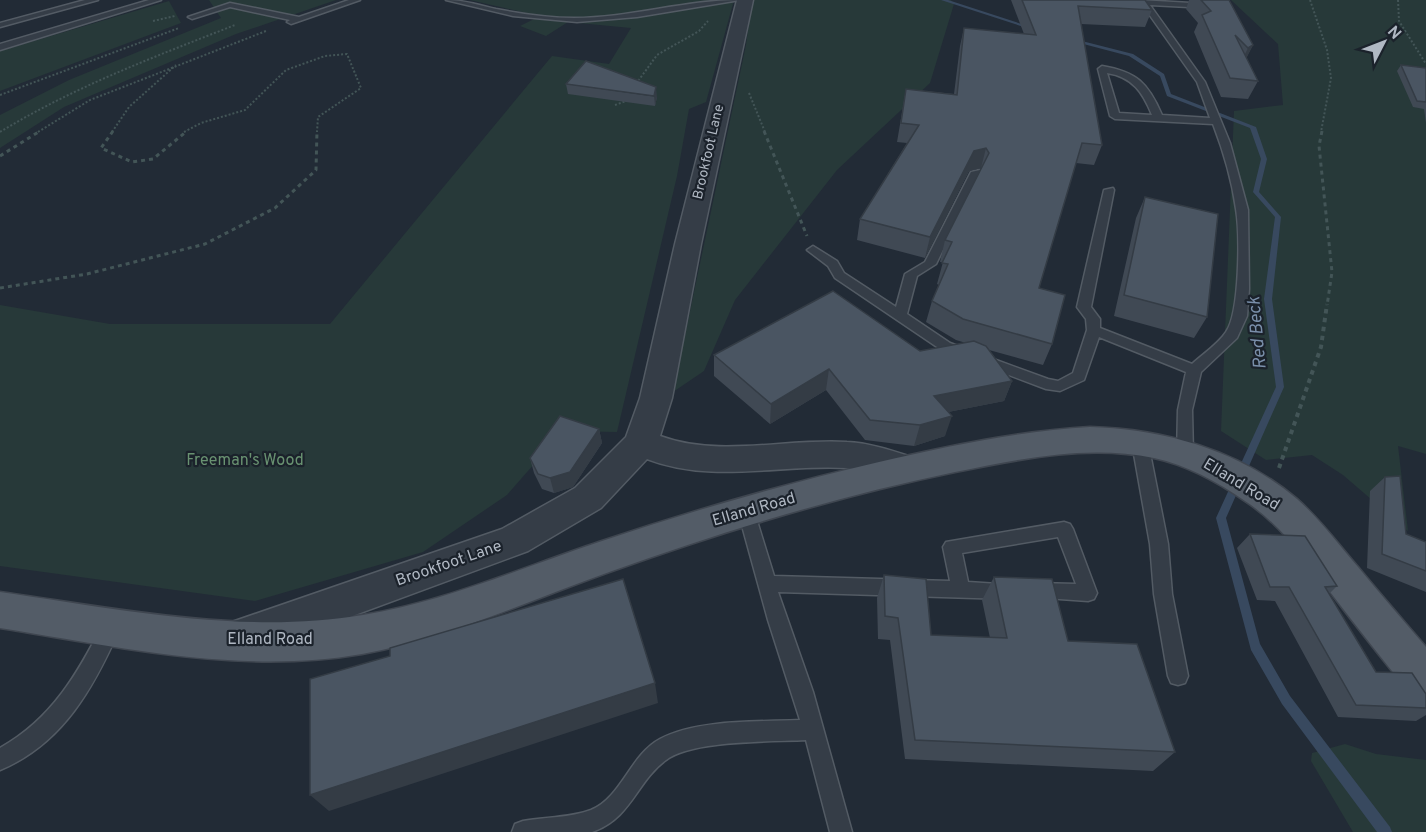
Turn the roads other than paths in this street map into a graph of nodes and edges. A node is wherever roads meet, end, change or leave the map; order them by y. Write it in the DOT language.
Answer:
graph roads {
  1 [pos="94,0"];
  2 [pos="156,0"];
  3 [pos="356,0"];
  4 [pos="450,0"];
  5 [pos="736,0"];
  6 [pos="745,0"];
  7 [pos="731,1"];
  8 [pos="1144,1"];
  9 [pos="1217,6"];
  10 [pos="192,17"];
  11 [pos="298,19"];
  12 [pos="0,25"];
  13 [pos="281,25"];
  14 [pos="0,47"];
  15 [pos="1160,119"];
  16 [pos="1216,120"];
  17 [pos="976,172"];
  18 [pos="1109,190"];
  19 [pos="813,250"];
  20 [pos="900,315"];
  21 [pos="1094,330"];
  22 [pos="1194,370"];
  23 [pos="641,443"];
  24 [pos="1140,443"];
  25 [pos="1185,454"];
  26 [pos="906,469"];
  27 [pos="746,511"];
  28 [pos="767,585"];
  29 [pos="960,589"];
  30 [pos="0,610"];
  31 [pos="112,626"];
  32 [pos="231,641"];
  33 [pos="1178,676"];
  34 [pos="1426,680"];
  35 [pos="813,729"];
  36 [pos="0,759"];
  37 [pos="523,832"];
  38 [pos="841,832"];
  1 -- 12 [label="lane"];
  2 -- 14 [label="lane"];
  3 -- 11 [label="lane"];
  4 -- 7 [label="lane"];
  5 -- 7 [label="lane"];
  6 -- 23 [label="street, Brookfoot Lane"];
  8 -- 9 [label="lane"];
  8 -- 16 [label="lane"];
  10 -- 11 [label="lane"];
  11 -- 13 [label="lane"];
  15 -- 15 [label="lane"];
  15 -- 16 [label="lane"];
  16 -- 22 [label="lane"];
  17 -- 20 [label="lane"];
  18 -- 21 [label="lane"];
  19 -- 20 [label="lane"];
  20 -- 21 [label="lane"];
  21 -- 22 [label="lane"];
  22 -- 25 [label="lane"];
  23 -- 26 [label="street"];
  23 -- 32 [label="street, Brookfoot Lane"];
  24 -- 25 [label="main road, Elland Road"];
  24 -- 26 [label="main road, Elland Road"];
  24 -- 33 [label="lane"];
  25 -- 34 [label="main road, Elland Road"];
  26 -- 27 [label="main road, Elland Road"];
  27 -- 28 [label="lane"];
  27 -- 32 [label="main road, Elland Road"];
  28 -- 29 [label="lane"];
  28 -- 35 [label="lane"];
  29 -- 29 [label="lane"];
  30 -- 31 [label="main road, Elland Road"];
  31 -- 32 [label="main road, Elland Road"];
  31 -- 36 [label="lane"];
  35 -- 37 [label="lane"];
  35 -- 38 [label="lane"];
}
